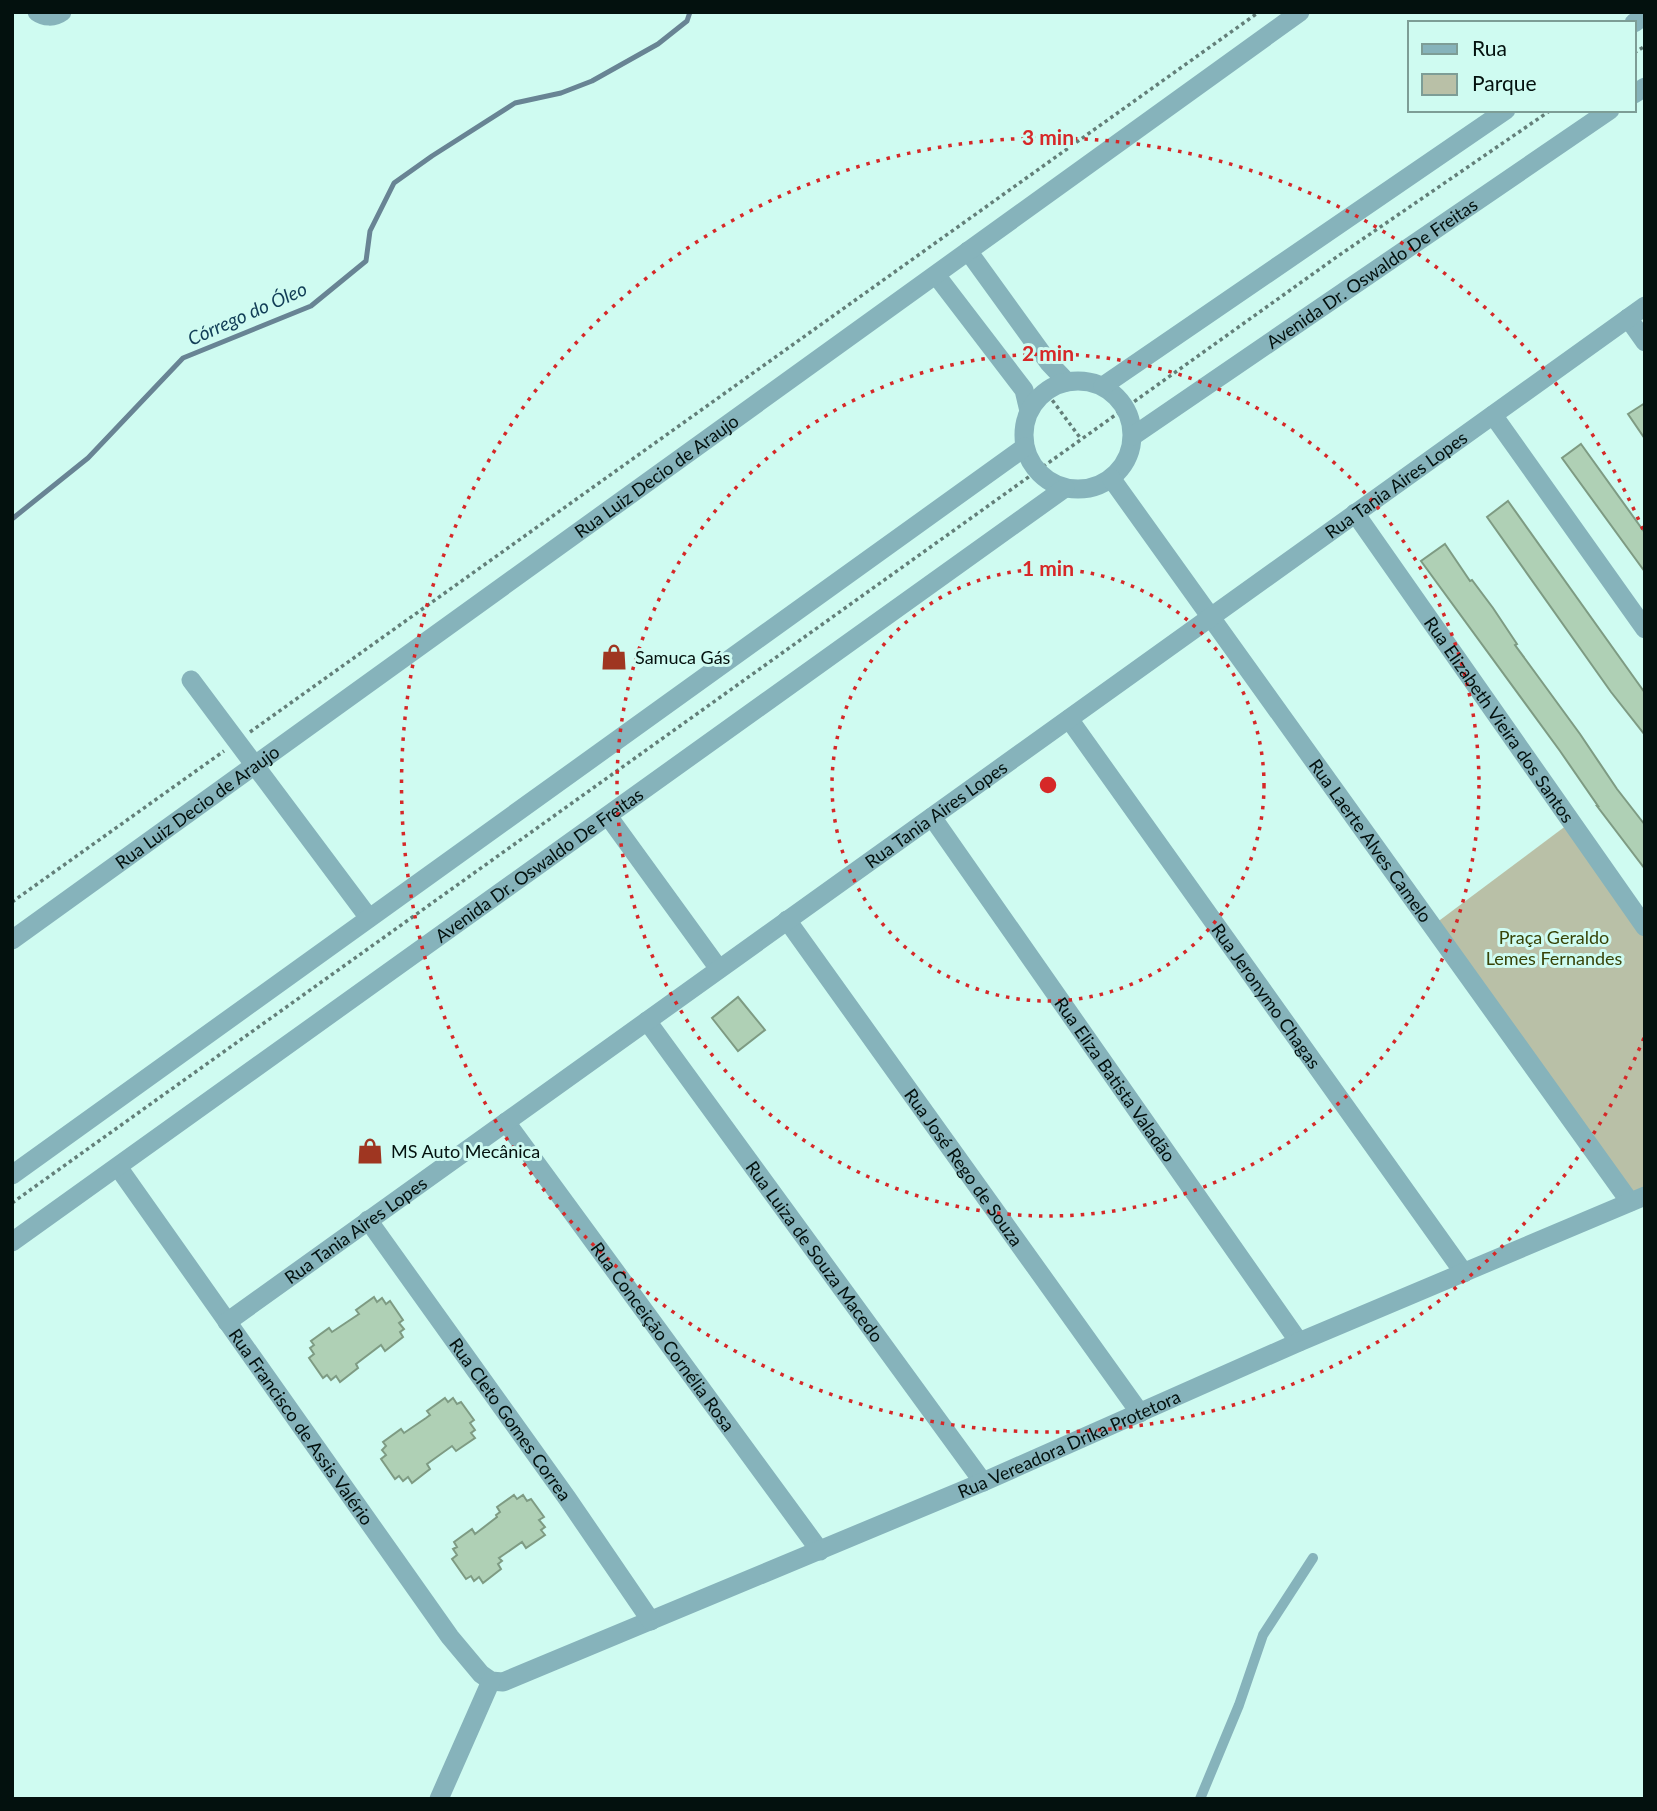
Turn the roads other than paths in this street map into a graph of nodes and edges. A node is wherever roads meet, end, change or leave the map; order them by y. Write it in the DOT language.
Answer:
graph roads {
  1 [pos="1300,12"];
  2 [pos="1503,112"];
  3 [pos="1607,112"];
  4 [pos="968,251"];
  5 [pos="936,275"];
  6 [pos="1645,306"];
  7 [pos="1628,318"];
  8 [pos="1645,342"];
  9 [pos="1067,382"];
  10 [pos="1103,386"];
  11 [pos="1030,411"];
  12 [pos="1493,415"];
  13 [pos="1133,436"];
  14 [pos="1025,447"];
  15 [pos="1111,478"];
  16 [pos="1065,488"];
  17 [pos="1355,513"];
  18 [pos="1211,618"];
  19 [pos="1645,629"];
  20 [pos="191,680"];
  21 [pos="1069,719"];
  22 [pos="254,765"];
  23 [pos="608,816"];
  24 [pos="932,817"];
  25 [pos="369,918"];
  26 [pos="787,920"];
  27 [pos="1645,927"];
  28 [pos="12,940"];
  29 [pos="719,969"];
  30 [pos="647,1021"];
  31 [pos="506,1122"];
  32 [pos="118,1167"];
  33 [pos="12,1175"];
  34 [pos="1638,1199"];
  35 [pos="368,1220"];
  36 [pos="12,1242"];
  37 [pos="1464,1273"];
  38 [pos="227,1322"];
  39 [pos="1299,1342"];
  40 [pos="1140,1413"];
  41 [pos="983,1482"];
  42 [pos="820,1551"];
  43 [pos="1313,1558"];
  44 [pos="651,1621"];
  45 [pos="491,1681"];
  46 [pos="439,1799"];
  47 [pos="1200,1799"];
  1 -- 4 [label="street, Rua Luiz Decio de Araujo"];
  2 -- 10 [label="street"];
  3 -- 13 [label="street, Avenida Dr. Oswaldo De Freitas"];
  4 -- 5 [label="street, Rua Luiz Decio de Araujo"];
  4 -- 9 [label="street"];
  5 -- 11 [label="street"];
  5 -- 22 [label="street, Rua Luiz Decio de Araujo"];
  6 -- 7 [label="street, Rua Tania Aires Lopes"];
  7 -- 8 [label="street"];
  7 -- 12 [label="street, Rua Tania Aires Lopes"];
  9 -- 10 [label="street"];
  9 -- 11 [label="street"];
  10 -- 13 [label="street"];
  11 -- 14 [label="street"];
  12 -- 17 [label="street, Rua Tania Aires Lopes"];
  12 -- 19 [label="street"];
  13 -- 15 [label="street"];
  14 -- 16 [label="street"];
  14 -- 25 [label="street"];
  15 -- 16 [label="street"];
  15 -- 18 [label="street, Rua Laerte Alves Camelo"];
  16 -- 23 [label="street, Avenida Dr. Oswaldo De Freitas"];
  17 -- 18 [label="street, Rua Tania Aires Lopes"];
  17 -- 27 [label="street, Rua Elizabeth Vieira dos Santos"];
  18 -- 21 [label="street, Rua Tania Aires Lopes"];
  18 -- 34 [label="street, Rua Laerte Alves Camelo"];
  20 -- 22 [label="street"];
  21 -- 24 [label="street, Rua Tania Aires Lopes"];
  21 -- 37 [label="street, Rua Jeronymo Chagas"];
  22 -- 25 [label="street"];
  22 -- 28 [label="street, Rua Luiz Decio de Araujo"];
  23 -- 29 [label="street"];
  23 -- 32 [label="street, Avenida Dr. Oswaldo De Freitas"];
  24 -- 26 [label="street, Rua Tania Aires Lopes"];
  24 -- 39 [label="street, Rua Eliza Batista Valadão"];
  25 -- 33 [label="street"];
  26 -- 29 [label="street, Rua Tania Aires Lopes"];
  26 -- 40 [label="street, Rua José Rego de Souza"];
  29 -- 30 [label="street, Rua Tania Aires Lopes"];
  30 -- 31 [label="street, Rua Tania Aires Lopes"];
  30 -- 41 [label="street, Rua Luiza de Souza Macedo"];
  31 -- 35 [label="street, Rua Tania Aires Lopes"];
  31 -- 42 [label="street, Rua Conceição Cornélia Rosa"];
  32 -- 36 [label="street, Avenida Dr. Oswaldo De Freitas"];
  32 -- 38 [label="street, Rua Francisco de Assis Valério"];
  34 -- 37 [label="street, Rua Vereadora Drika Protetora"];
  35 -- 38 [label="street, Rua Tania Aires Lopes"];
  35 -- 44 [label="street, Rua Cleto Gomes Correa"];
  37 -- 39 [label="street, Rua Vereadora Drika Protetora"];
  38 -- 45 [label="street, Rua Francisco de Assis Valério"];
  39 -- 40 [label="street, Rua Vereadora Drika Protetora"];
  40 -- 41 [label="street, Rua Vereadora Drika Protetora"];
  41 -- 42 [label="street, Rua Vereadora Drika Protetora"];
  42 -- 44 [label="street, Rua Vereadora Drika Protetora"];
  43 -- 47 [label="lane"];
  44 -- 45 [label="street, Rua Vereadora Drika Protetora"];
  45 -- 46 [label="street"];
}
